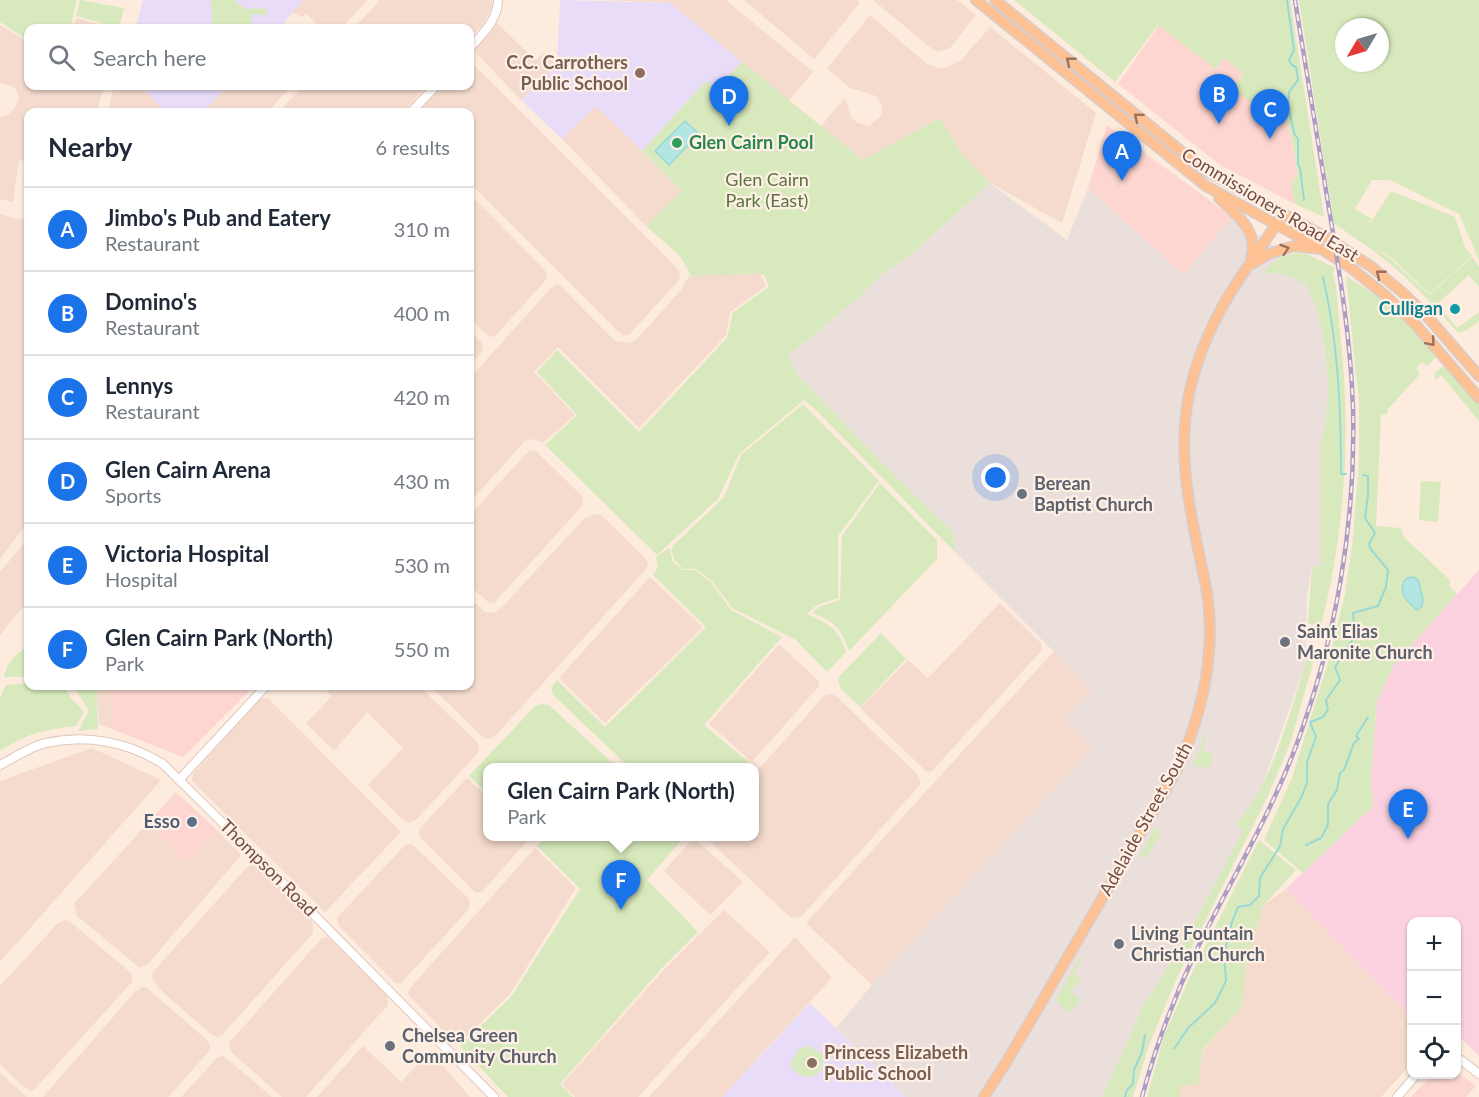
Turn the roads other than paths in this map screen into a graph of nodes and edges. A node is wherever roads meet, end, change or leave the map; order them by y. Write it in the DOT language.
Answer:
graph roads {
  1 [pos="498,0"];
  2 [pos="976,0"];
  3 [pos="995,0"];
  4 [pos="474,43"];
  5 [pos="432,90"];
  6 [pos="415,108"];
  7 [pos="1206,186"];
  8 [pos="1282,214"];
  9 [pos="1277,224"];
  10 [pos="1323,250"];
  11 [pos="1249,266"];
  12 [pos="1479,376"];
  13 [pos="1479,398"];
  14 [pos="262,690"];
  15 [pos="0,765"];
  16 [pos="179,780"];
  17 [pos="1461,1060"];
  18 [pos="1479,1074"];
  19 [pos="1413,1079"];
  20 [pos="494,1097"];
  21 [pos="984,1097"];
  22 [pos="1397,1097"];
  1 -- 4 [label="street"];
  2 -- 7 [label="main road, Commissioners Road East"];
  8 -- 3 [label="main road, Commissioners Road East, one-way"];
  5 -- 6 [label="street"];
  7 -- 9 [label="main road, Commissioners Road East"];
  7 -- 11 [label="main road"];
  8 -- 9 [label="main road, Adelaide Street South"];
  12 -- 8 [label="main road, Commissioners Road East, one-way"];
  9 -- 10 [label="main road, Commissioners Road East"];
  9 -- 11 [label="main road, Adelaide Street South"];
  11 -- 10 [label="main road, one-way"];
  10 -- 13 [label="main road, Commissioners Road East, one-way"];
  11 -- 21 [label="main road, Adelaide Street South"];
  14 -- 16 [label="street"];
  15 -- 16 [label="street, Thompson Road"];
  16 -- 20 [label="street, Thompson Road"];
  17 -- 18 [label="street"];
  19 -- 22 [label="street"];
}
